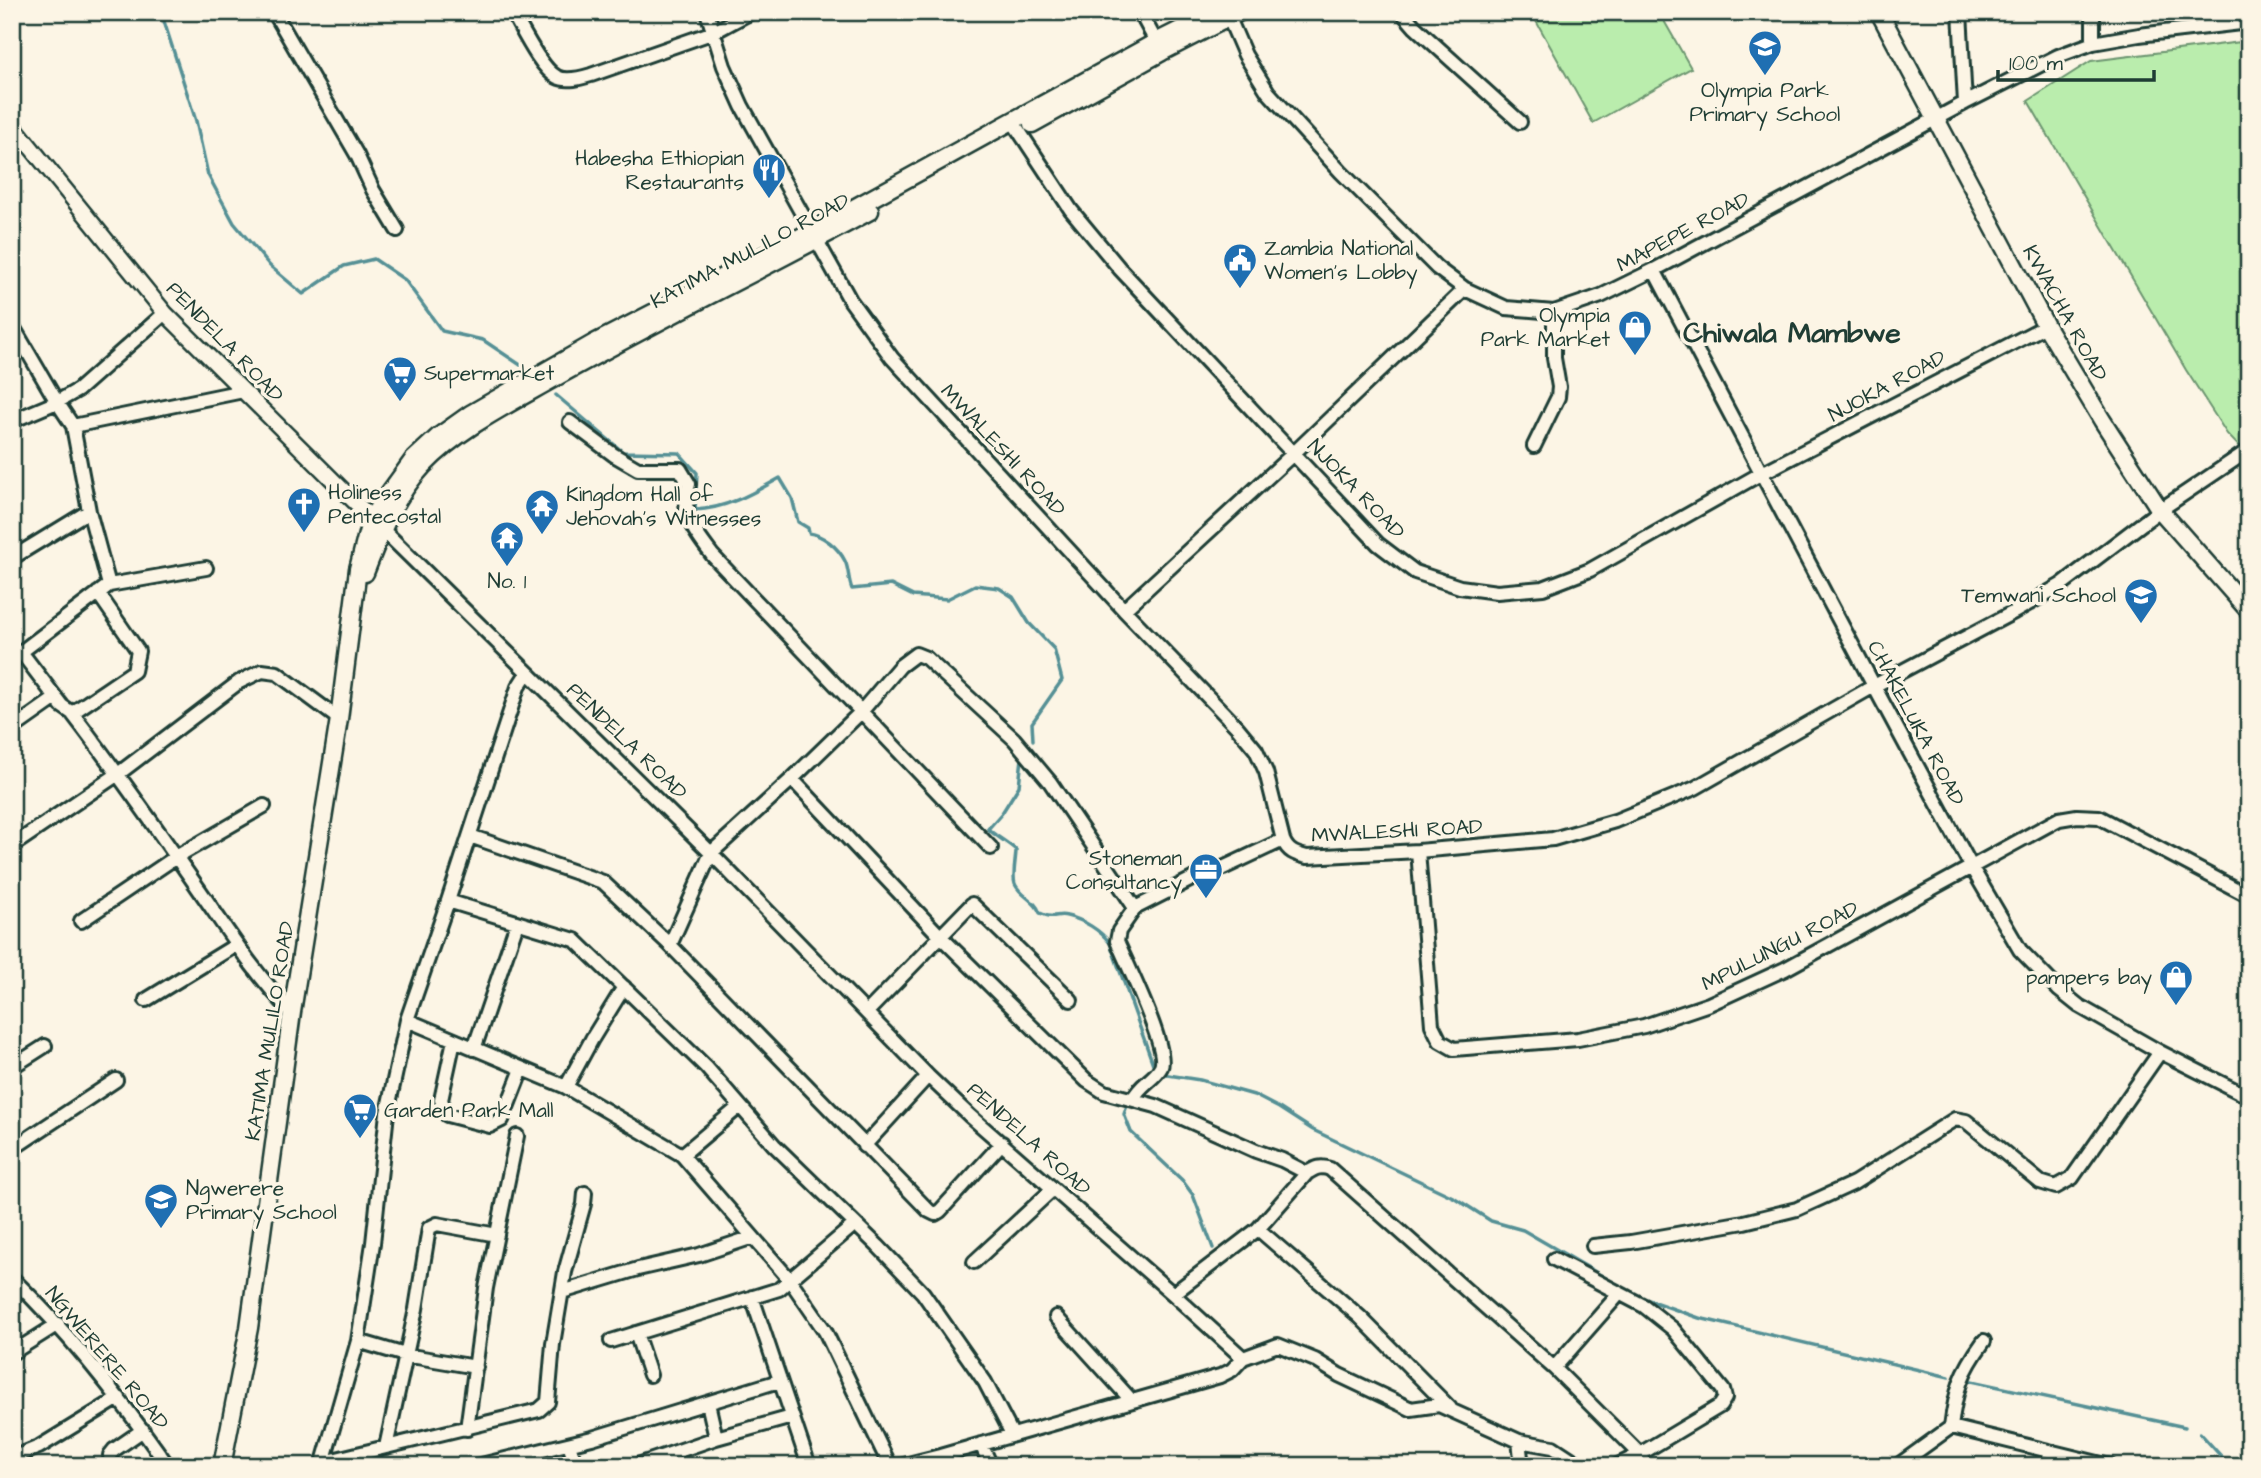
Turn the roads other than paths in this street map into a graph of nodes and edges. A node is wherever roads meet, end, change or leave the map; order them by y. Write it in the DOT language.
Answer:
graph roads {
  1 [pos="274,12"];
  2 [pos="512,12"];
  3 [pos="707,12"];
  4 [pos="751,12"];
  5 [pos="1140,12"];
  6 [pos="1402,12"];
  7 [pos="1879,12"];
  8 [pos="1960,12"];
  9 [pos="2093,12"];
  10 [pos="1228,14"];
  11 [pos="2249,22"];
  12 [pos="714,32"];
  13 [pos="2093,43"];
  14 [pos="1159,47"];
  15 [pos="1965,103"];
  16 [pos="1936,119"];
  17 [pos="1520,122"];
  18 [pos="12,124"];
  19 [pos="1016,127"];
  20 [pos="397,230"];
  21 [pos="814,235"];
  22 [pos="1654,270"];
  23 [pos="1465,289"];
  24 [pos="1554,312"];
  25 [pos="165,313"];
  26 [pos="12,325"];
  27 [pos="2046,326"];
  28 [pos="243,391"];
  29 [pos="57,402"];
  30 [pos="12,421"];
  31 [pos="570,422"];
  32 [pos="73,426"];
  33 [pos="1534,446"];
  34 [pos="2249,450"];
  35 [pos="1294,453"];
  36 [pos="1762,473"];
  37 [pos="89,510"];
  38 [pos="2160,510"];
  39 [pos="376,523"];
  40 [pos="12,558"];
  41 [pos="206,568"];
  42 [pos="104,589"];
  43 [pos="1124,610"];
  44 [pos="2249,611"];
  45 [pos="527,673"];
  46 [pos="1874,686"];
  47 [pos="56,698"];
  48 [pos="72,713"];
  49 [pos="860,713"];
  50 [pos="339,719"];
  51 [pos="12,729"];
  52 [pos="118,774"];
  53 [pos="793,779"];
  54 [pos="264,806"];
  55 [pos="470,836"];
  56 [pos="1283,840"];
  57 [pos="12,846"];
  58 [pos="991,848"];
  59 [pos="1418,851"];
  60 [pos="710,853"];
  61 [pos="176,857"];
  62 [pos="1972,868"];
  63 [pos="2249,895"];
  64 [pos="448,901"];
  65 [pos="1135,908"];
  66 [pos="81,921"];
  67 [pos="517,923"];
  68 [pos="941,937"];
  69 [pos="236,945"];
  70 [pos="670,945"];
  71 [pos="624,987"];
  72 [pos="146,1000"];
  73 [pos="1071,1000"];
  74 [pos="292,1012"];
  75 [pos="867,1013"];
  76 [pos="407,1020"];
  77 [pos="454,1040"];
  78 [pos="45,1046"];
  79 [pos="474,1049"];
  80 [pos="2160,1052"];
  81 [pos="12,1067"];
  82 [pos="522,1069"];
  83 [pos="928,1076"];
  84 [pos="116,1080"];
  85 [pos="566,1087"];
  86 [pos="2249,1097"];
  87 [pos="1133,1099"];
  88 [pos="740,1106"];
  89 [pos="517,1136"];
  90 [pos="1002,1143"];
  91 [pos="864,1146"];
  92 [pos="12,1149"];
  93 [pos="682,1155"];
  94 [pos="1307,1173"];
  95 [pos="1053,1189"];
  96 [pos="585,1193"];
  97 [pos="854,1225"];
  98 [pos="1258,1229"];
  99 [pos="497,1235"];
  100 [pos="753,1237"];
  101 [pos="1593,1246"];
  102 [pos="1554,1259"];
  103 [pos="974,1262"];
  104 [pos="12,1278"];
  105 [pos="790,1280"];
  106 [pos="562,1292"];
  107 [pos="1172,1294"];
  108 [pos="1619,1294"];
  109 [pos="752,1297"];
  110 [pos="1056,1317"];
  111 [pos="58,1324"];
  112 [pos="636,1334"];
  113 [pos="358,1341"];
  114 [pos="611,1341"];
  115 [pos="1984,1341"];
  116 [pos="12,1353"];
  117 [pos="405,1355"];
  118 [pos="1243,1358"];
  119 [pos="476,1367"];
  120 [pos="1554,1368"];
  121 [pos="650,1375"];
  122 [pos="779,1381"];
  123 [pos="119,1398"];
  124 [pos="1132,1401"];
  125 [pos="708,1403"];
  126 [pos="1454,1412"];
  127 [pos="792,1417"];
  128 [pos="1951,1427"];
  129 [pos="467,1429"];
  130 [pos="143,1430"];
  131 [pos="1012,1434"];
  132 [pos="716,1438"];
  133 [pos="1519,1441"];
  134 [pos="569,1444"];
  135 [pos="981,1444"];
  136 [pos="386,1447"];
  137 [pos="12,1458"];
  138 [pos="1643,1460"];
  139 [pos="941,1461"];
  140 [pos="519,1462"];
  141 [pos="323,1464"];
  142 [pos="111,1466"];
  143 [pos="168,1466"];
  144 [pos="222,1466"];
  145 [pos="477,1466"];
  146 [pos="576,1466"];
  147 [pos="635,1466"];
  148 [pos="808,1466"];
  149 [pos="890,1466"];
  150 [pos="900,1466"];
  151 [pos="991,1466"];
  152 [pos="1522,1466"];
  153 [pos="1583,1466"];
  154 [pos="1616,1466"];
  155 [pos="1898,1466"];
  156 [pos="2110,1466"];
  1 -- 20 [label="street"];
  2 -- 12 [label="street"];
  3 -- 12 [label="street, MWALESHI ROAD"];
  4 -- 12 [label="street"];
  5 -- 14 [label="street"];
  6 -- 17 [label="street"];
  7 -- 16 [label="main road, KWACHA ROAD"];
  8 -- 15 [label="street"];
  9 -- 13 [label="street"];
  10 -- 14 [label="main road, KATIMA MULILO ROAD"];
  10 -- 23 [label="street, MAPEPE ROAD"];
  11 -- 13 [label="street, MAPEPE ROAD"];
  12 -- 21 [label="street, MWALESHI ROAD"];
  13 -- 15 [label="street, MAPEPE ROAD"];
  14 -- 19 [label="main road, KATIMA MULILO ROAD"];
  15 -- 16 [label="street, MAPEPE ROAD"];
  16 -- 22 [label="street, MAPEPE ROAD"];
  16 -- 27 [label="main road, KWACHA ROAD"];
  18 -- 25 [label="street, PENDELA ROAD"];
  19 -- 21 [label="main road, KATIMA MULILO ROAD"];
  19 -- 35 [label="street, NJOKA ROAD"];
  21 -- 39 [label="main road, KATIMA MULILO ROAD"];
  21 -- 43 [label="street, MWALESHI ROAD"];
  22 -- 24 [label="street, MAPEPE ROAD"];
  22 -- 36 [label="street, CHAKELUKA ROAD"];
  23 -- 24 [label="street, MAPEPE ROAD"];
  23 -- 35 [label="street"];
  24 -- 33 [label="street"];
  25 -- 28 [label="street, PENDELA ROAD"];
  25 -- 29 [label="street"];
  26 -- 29 [label="street"];
  27 -- 36 [label="street, NJOKA ROAD"];
  27 -- 38 [label="main road, KWACHA ROAD"];
  28 -- 32 [label="street"];
  28 -- 39 [label="street, PENDELA ROAD"];
  29 -- 30 [label="street"];
  29 -- 32 [label="street"];
  31 -- 49 [label="street"];
  32 -- 37 [label="street"];
  34 -- 38 [label="street, MWALESHI ROAD"];
  35 -- 36 [label="street, NJOKA ROAD"];
  35 -- 43 [label="street"];
  36 -- 46 [label="street, CHAKELUKA ROAD"];
  37 -- 40 [label="street"];
  37 -- 42 [label="street"];
  38 -- 44 [label="main road, KWACHA ROAD"];
  38 -- 46 [label="street, MWALESHI ROAD"];
  39 -- 45 [label="street, PENDELA ROAD"];
  39 -- 50 [label="main road, KATIMA MULILO ROAD"];
  41 -- 42 [label="street"];
  42 -- 47 [label="street"];
  42 -- 48 [label="street"];
  43 -- 56 [label="street, MWALESHI ROAD"];
  45 -- 55 [label="street"];
  45 -- 60 [label="street, PENDELA ROAD"];
  46 -- 59 [label="street, MWALESHI ROAD"];
  46 -- 62 [label="street, CHAKELUKA ROAD"];
  47 -- 48 [label="street"];
  47 -- 51 [label="street"];
  48 -- 52 [label="street"];
  49 -- 53 [label="street"];
  49 -- 58 [label="street"];
  49 -- 65 [label="street"];
  50 -- 52 [label="street"];
  50 -- 74 [label="main road, KATIMA MULILO ROAD"];
  52 -- 57 [label="street"];
  52 -- 61 [label="street"];
  53 -- 60 [label="street"];
  53 -- 68 [label="street"];
  54 -- 61 [label="street"];
  55 -- 64 [label="street"];
  55 -- 70 [label="street"];
  56 -- 59 [label="street, MWALESHI ROAD"];
  56 -- 65 [label="street"];
  59 -- 62 [label="street, MPULUNGU ROAD"];
  60 -- 70 [label="street"];
  60 -- 75 [label="street, PENDELA ROAD"];
  61 -- 66 [label="street"];
  61 -- 69 [label="street"];
  62 -- 63 [label="street, MPULUNGU ROAD"];
  62 -- 80 [label="street, CHAKELUKA ROAD"];
  64 -- 67 [label="street"];
  64 -- 76 [label="street"];
  65 -- 87 [label="street"];
  67 -- 71 [label="street"];
  67 -- 79 [label="street"];
  68 -- 73 [label="street"];
  68 -- 75 [label="street"];
  68 -- 87 [label="street"];
  69 -- 72 [label="street"];
  69 -- 74 [label="street"];
  70 -- 91 [label="street"];
  71 -- 85 [label="street"];
  71 -- 88 [label="street"];
  74 -- 144 [label="main road, KATIMA MULILO ROAD"];
  75 -- 83 [label="street, PENDELA ROAD"];
  76 -- 77 [label="street"];
  76 -- 113 [label="street"];
  77 -- 79 [label="street"];
  77 -- 82 [label="street"];
  78 -- 81 [label="street"];
  79 -- 82 [label="street"];
  80 -- 86 [label="street, CHAKELUKA ROAD"];
  80 -- 101 [label="street"];
  82 -- 85 [label="street"];
  83 -- 90 [label="street, PENDELA ROAD"];
  83 -- 91 [label="street"];
  84 -- 92 [label="street"];
  85 -- 93 [label="street"];
  87 -- 94 [label="street"];
  88 -- 93 [label="street"];
  88 -- 97 [label="street"];
  89 -- 99 [label="street"];
  90 -- 91 [label="street"];
  90 -- 95 [label="street, PENDELA ROAD"];
  93 -- 100 [label="street"];
  94 -- 98 [label="street"];
  94 -- 120 [label="street"];
  95 -- 103 [label="street"];
  95 -- 107 [label="street, PENDELA ROAD"];
  96 -- 106 [label="street"];
  97 -- 105 [label="street"];
  97 -- 131 [label="street"];
  98 -- 107 [label="street"];
  98 -- 126 [label="street"];
  99 -- 117 [label="street"];
  99 -- 119 [label="street"];
  100 -- 105 [label="street"];
  100 -- 106 [label="street"];
  102 -- 108 [label="street"];
  104 -- 111 [label="street, NGWERERE ROAD"];
  105 -- 109 [label="street"];
  105 -- 149 [label="street"];
  106 -- 129 [label="street"];
  107 -- 118 [label="street, PENDELA ROAD"];
  108 -- 120 [label="street"];
  108 -- 138 [label="street"];
  109 -- 112 [label="street"];
  109 -- 122 [label="street"];
  110 -- 124 [label="street"];
  111 -- 116 [label="street"];
  111 -- 123 [label="street, NGWERERE ROAD"];
  112 -- 114 [label="street"];
  112 -- 121 [label="street"];
  113 -- 117 [label="street"];
  113 -- 141 [label="street"];
  115 -- 128 [label="street"];
  117 -- 119 [label="street"];
  117 -- 136 [label="street"];
  118 -- 124 [label="street"];
  118 -- 126 [label="street"];
  119 -- 129 [label="street"];
  120 -- 138 [label="street"];
  122 -- 125 [label="street"];
  122 -- 127 [label="street"];
  123 -- 130 [label="street, NGWERERE ROAD"];
  123 -- 137 [label="street"];
  124 -- 131 [label="street"];
  125 -- 132 [label="street"];
  125 -- 134 [label="street"];
  126 -- 133 [label="street"];
  127 -- 132 [label="street"];
  127 -- 148 [label="street"];
  128 -- 155 [label="street"];
  128 -- 156 [label="street"];
  129 -- 136 [label="street"];
  130 -- 142 [label="street"];
  130 -- 143 [label="street, NGWERERE ROAD"];
  131 -- 135 [label="street"];
  132 -- 147 [label="street"];
  133 -- 152 [label="street"];
  133 -- 153 [label="street"];
  134 -- 140 [label="street"];
  134 -- 146 [label="street"];
  135 -- 139 [label="street"];
  135 -- 151 [label="street"];
  136 -- 141 [label="street"];
  138 -- 154 [label="street"];
  139 -- 150 [label="street"];
  140 -- 145 [label="street"];
}
